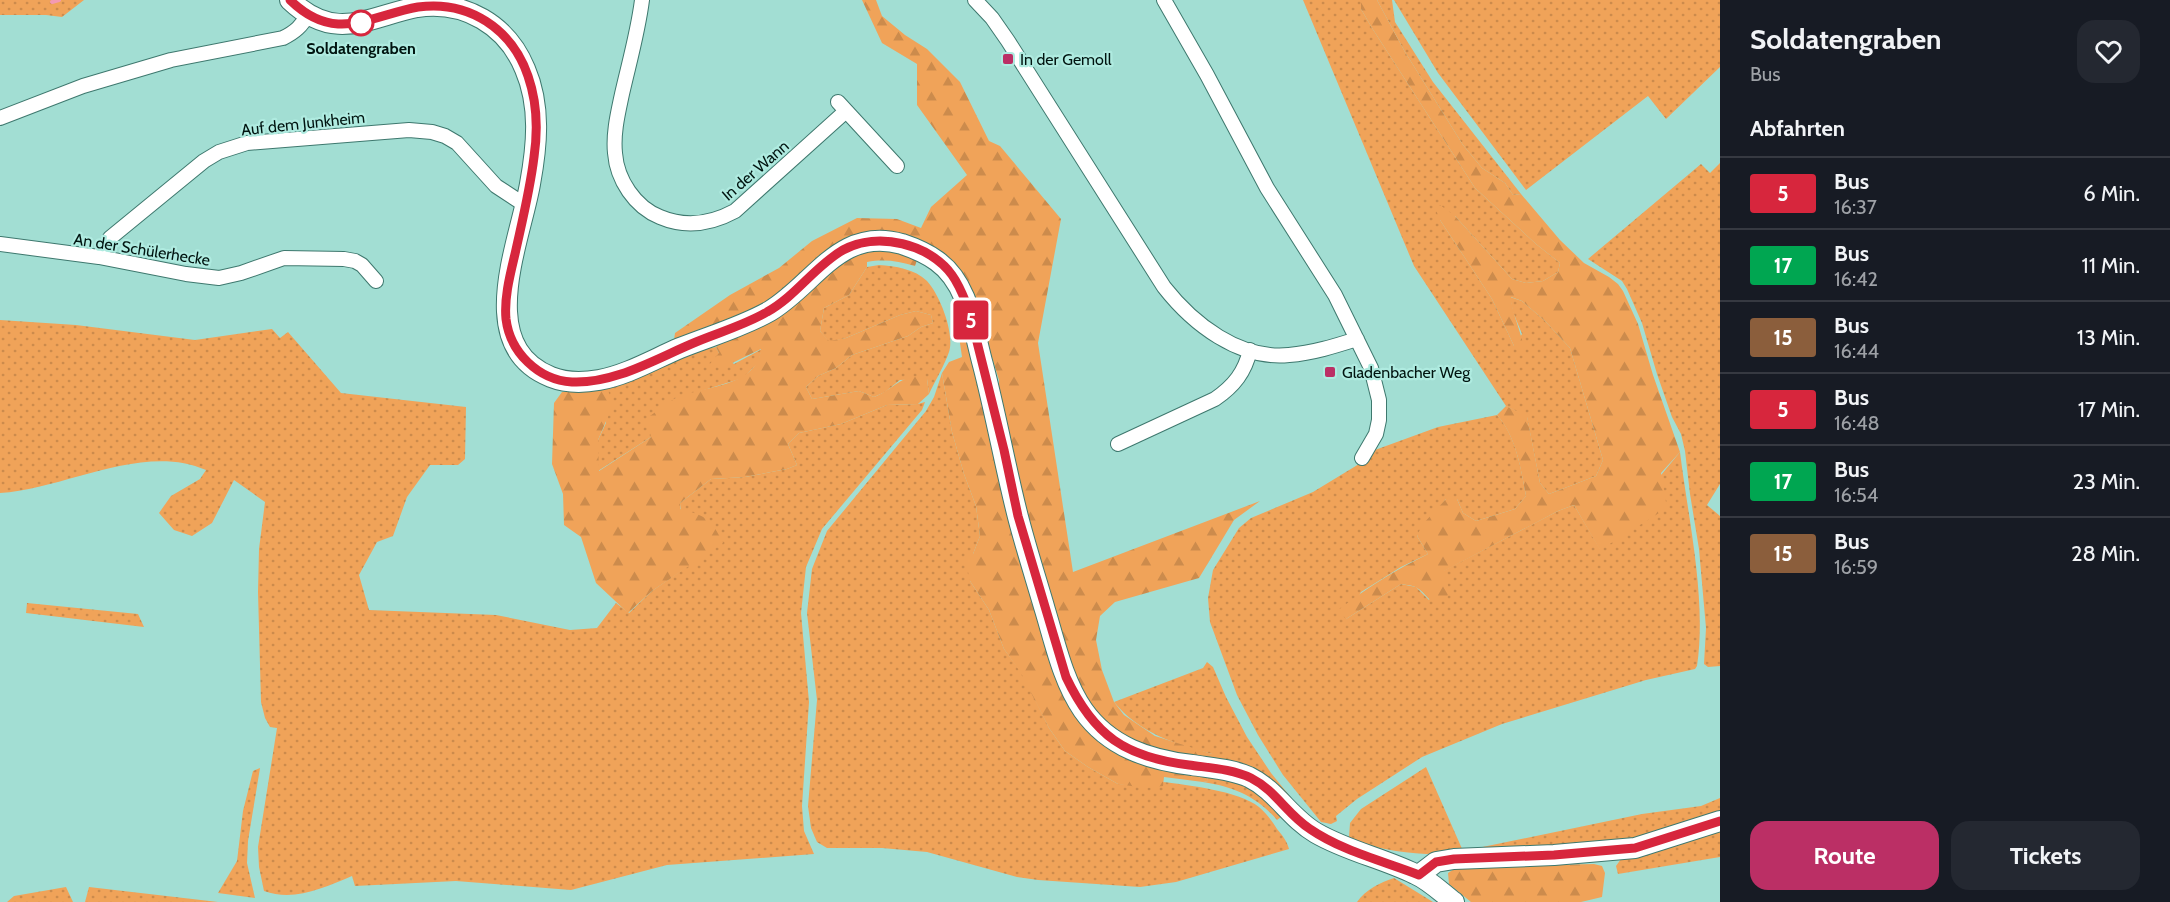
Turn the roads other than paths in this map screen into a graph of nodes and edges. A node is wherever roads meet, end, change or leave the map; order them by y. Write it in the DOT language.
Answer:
graph roads {
  1 [pos="290,0"];
  2 [pos="642,0"];
  3 [pos="975,0"];
  4 [pos="1164,0"];
  5 [pos="308,14"];
  6 [pos="0,118"];
  7 [pos="897,166"];
  8 [pos="525,205"];
  9 [pos="0,244"];
  10 [pos="99,257"];
  11 [pos="376,281"];
  12 [pos="1357,339"];
  13 [pos="1250,350"];
  14 [pos="1118,444"];
  15 [pos="1362,458"];
  16 [pos="1720,821"];
  17 [pos="1419,875"];
  18 [pos="1454,902"];
  1 -- 5 [label="street"];
  2 -- 7 [label="street, In der Wann"];
  3 -- 13 [label="street"];
  4 -- 12 [label="street"];
  5 -- 6 [label="street"];
  5 -- 8 [label="street"];
  8 -- 10 [label="street, Auf dem Junkheim"];
  8 -- 17 [label="street"];
  9 -- 10 [label="street, An der Schülerhecke"];
  10 -- 11 [label="street, An der Schülerhecke"];
  12 -- 13 [label="street"];
  12 -- 15 [label="street"];
  13 -- 14 [label="street"];
  16 -- 17 [label="street"];
  17 -- 18 [label="street"];
}
